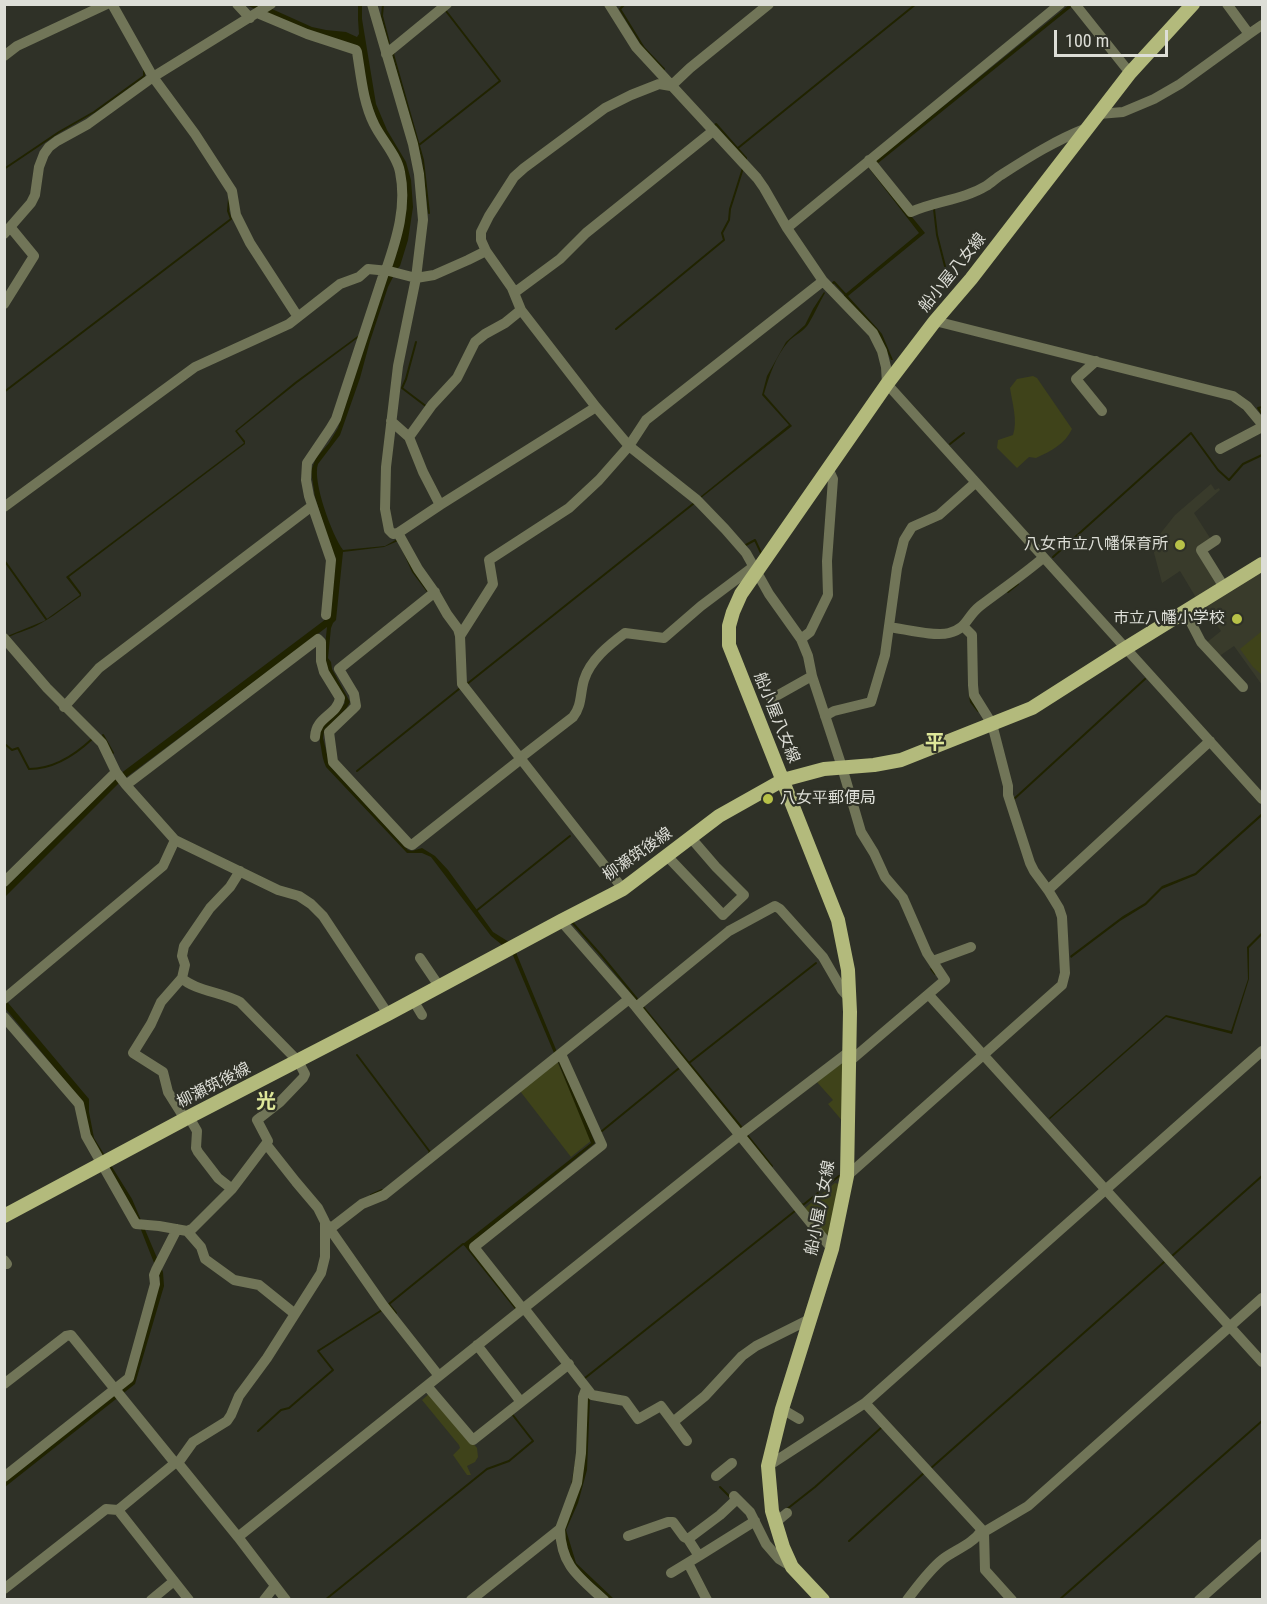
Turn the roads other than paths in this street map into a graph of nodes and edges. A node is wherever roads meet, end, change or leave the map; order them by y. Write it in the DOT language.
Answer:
graph roads {
  1 [pos="106,4"];
  2 [pos="112,4"];
  3 [pos="237,4"];
  4 [pos="271,4"];
  5 [pos="372,4"];
  6 [pos="447,4"];
  7 [pos="609,4"];
  8 [pos="769,4"];
  9 [pos="1060,4"];
  10 [pos="1193,4"];
  11 [pos="1227,4"];
  12 [pos="1076,5"];
  13 [pos="254,16"];
  14 [pos="1263,25"];
  15 [pos="1249,34"];
  16 [pos="386,54"];
  17 [pos="4,56"];
  18 [pos="1131,73"];
  19 [pos="153,77"];
  20 [pos="671,86"];
  21 [pos="1099,114"];
  22 [pos="1087,128"];
  23 [pos="713,131"];
  24 [pos="872,163"];
  25 [pos="787,228"];
  26 [pos="8,231"];
  27 [pos="432,247"];
  28 [pos="420,249"];
  29 [pos="486,251"];
  30 [pos="390,271"];
  31 [pos="416,278"];
  32 [pos="823,281"];
  33 [pos="514,293"];
  34 [pos="4,304"];
  35 [pos="521,310"];
  36 [pos="298,317"];
  37 [pos="935,321"];
  38 [pos="1095,361"];
  39 [pos="887,384"];
  40 [pos="596,407"];
  41 [pos="1102,411"];
  42 [pos="391,421"];
  43 [pos="1263,425"];
  44 [pos="409,437"];
  45 [pos="629,446"];
  46 [pos="1220,449"];
  47 [pos="828,468"];
  48 [pos="975,483"];
  49 [pos="440,505"];
  50 [pos="312,506"];
  51 [pos="4,507"];
  52 [pos="398,533"];
  53 [pos="1216,540"];
  54 [pos="1043,558"];
  55 [pos="1263,564"];
  56 [pos="754,570"];
  57 [pos="1224,587"];
  58 [pos="435,592"];
  59 [pos="1185,611"];
  60 [pos="326,615"];
  61 [pos="889,627"];
  62 [pos="964,627"];
  63 [pos="460,636"];
  64 [pos="801,639"];
  65 [pos="6,641"];
  66 [pos="1126,648"];
  67 [pos="812,676"];
  68 [pos="1243,687"];
  69 [pos="771,699"];
  70 [pos="64,707"];
  71 [pos="825,716"];
  72 [pos="992,724"];
  73 [pos="315,737"];
  74 [pos="1210,741"];
  75 [pos="521,759"];
  76 [pos="842,767"];
  77 [pos="116,772"];
  78 [pos="783,780"];
  79 [pos="126,785"];
  80 [pos="1263,799"];
  81 [pos="691,838"];
  82 [pos="175,840"];
  83 [pos="667,856"];
  84 [pos="240,871"];
  85 [pos="4,882"];
  86 [pos="623,889"];
  87 [pos="1048,890"];
  88 [pos="561,921"];
  89 [pos="972,947"];
  90 [pos="420,958"];
  91 [pos="933,961"];
  92 [pos="182,978"];
  93 [pos="439,987"];
  94 [pos="929,995"];
  95 [pos="5,998"];
  96 [pos="849,998"];
  97 [pos="413,1000"];
  98 [pos="633,1003"];
  99 [pos="388,1014"];
  100 [pos="422,1016"];
  101 [pos="4,1017"];
  102 [pos="1263,1051"];
  103 [pos="561,1054"];
  104 [pos="983,1055"];
  105 [pos="850,1056"];
  106 [pos="298,1061"];
  107 [pos="187,1118"];
  108 [pos="740,1135"];
  109 [pos="266,1144"];
  110 [pos="105,1162"];
  111 [pos="847,1176"];
  112 [pos="232,1189"];
  113 [pos="1105,1189"];
  114 [pos="6,1213"];
  115 [pos="328,1225"];
  116 [pos="182,1230"];
  117 [pos="832,1249"];
  118 [pos="1263,1298"];
  119 [pos="523,1308"];
  120 [pos="295,1314"];
  121 [pos="810,1319"];
  122 [pos="1230,1327"];
  123 [pos="477,1345"];
  124 [pos="1263,1362"];
  125 [pos="569,1364"];
  126 [pos="440,1376"];
  127 [pos="4,1384"];
  128 [pos="428,1386"];
  129 [pos="586,1389"];
  130 [pos="117,1393"];
  131 [pos="521,1402"];
  132 [pos="865,1403"];
  133 [pos="782,1409"];
  134 [pos="799,1419"];
  135 [pos="673,1422"];
  136 [pos="687,1442"];
  137 [pos="177,1463"];
  138 [pos="732,1463"];
  139 [pos="768,1466"];
  140 [pos="716,1476"];
  141 [pos="4,1477"];
  142 [pos="118,1510"];
  143 [pos="787,1513"];
  144 [pos="755,1521"];
  145 [pos="775,1523"];
  146 [pos="560,1529"];
  147 [pos="983,1531"];
  148 [pos="628,1536"];
  149 [pos="238,1537"];
  150 [pos="688,1539"];
  151 [pos="1263,1544"];
  152 [pos="699,1556"];
  153 [pos="688,1563"];
  154 [pos="792,1567"];
  155 [pos="671,1573"];
  156 [pos="174,1581"];
  157 [pos="275,1586"];
  158 [pos="4,1589"];
  159 [pos="819,1598"];
  160 [pos="151,1599"];
  161 [pos="189,1599"];
  162 [pos="264,1599"];
  163 [pos="286,1599"];
  164 [pos="471,1599"];
  165 [pos="604,1599"];
  166 [pos="706,1599"];
  167 [pos="907,1599"];
  168 [pos="1012,1599"];
  169 [pos="1199,1599"];
  1 -- 17 [label="street"];
  2 -- 19 [label="street"];
  3 -- 13 [label="street"];
  4 -- 13 [label="street"];
  5 -- 16 [label="street"];
  6 -- 16 [label="street"];
  7 -- 20 [label="street"];
  8 -- 20 [label="street"];
  9 -- 24 [label="street"];
  10 -- 18 [label="main road, 船小屋八女線"];
  11 -- 15 [label="street"];
  12 -- 18 [label="street"];
  13 -- 19 [label="street"];
  13 -- 30 [label="street"];
  14 -- 15 [label="street"];
  15 -- 21 [label="street"];
  16 -- 28 [label="street"];
  18 -- 21 [label="main road, 船小屋八女線"];
  19 -- 26 [label="street"];
  19 -- 36 [label="street"];
  20 -- 23 [label="street"];
  20 -- 29 [label="street"];
  21 -- 22 [label="main road, 船小屋八女線"];
  22 -- 24 [label="street"];
  22 -- 37 [label="main road, 船小屋八女線"];
  23 -- 25 [label="street"];
  23 -- 33 [label="street"];
  24 -- 25 [label="street"];
  25 -- 32 [label="street"];
  26 -- 34 [label="street"];
  27 -- 28 [label="street"];
  28 -- 31 [label="street"];
  29 -- 31 [label="street"];
  29 -- 33 [label="street"];
  30 -- 31 [label="street"];
  30 -- 36 [label="street"];
  30 -- 50 [label="street"];
  31 -- 42 [label="street"];
  32 -- 39 [label="street"];
  32 -- 45 [label="street"];
  33 -- 35 [label="street"];
  35 -- 40 [label="street"];
  35 -- 44 [label="street"];
  36 -- 51 [label="street"];
  37 -- 38 [label="street"];
  37 -- 39 [label="main road, 船小屋八女線"];
  38 -- 41 [label="street"];
  38 -- 43 [label="street"];
  39 -- 47 [label="main road, 船小屋八女線"];
  39 -- 48 [label="street"];
  40 -- 45 [label="street"];
  40 -- 49 [label="street"];
  42 -- 44 [label="street"];
  42 -- 52 [label="street"];
  43 -- 46 [label="street"];
  44 -- 49 [label="street"];
  45 -- 56 [label="street"];
  45 -- 63 [label="street"];
  47 -- 56 [label="main road, 船小屋八女線"];
  47 -- 64 [label="street"];
  48 -- 54 [label="street"];
  48 -- 61 [label="street"];
  49 -- 52 [label="street"];
  50 -- 60 [label="street"];
  50 -- 70 [label="street"];
  52 -- 58 [label="street"];
  53 -- 57 [label="street"];
  54 -- 62 [label="street"];
  54 -- 66 [label="street"];
  55 -- 57 [label="main road, 柳瀬筑後線"];
  56 -- 64 [label="street"];
  56 -- 75 [label="street"];
  56 -- 78 [label="main road, 船小屋八女線"];
  57 -- 59 [label="main road, 柳瀬筑後線"];
  58 -- 63 [label="street"];
  58 -- 75 [label="street"];
  59 -- 66 [label="main road, 柳瀬筑後線"];
  59 -- 68 [label="street"];
  61 -- 62 [label="street"];
  61 -- 71 [label="street"];
  62 -- 72 [label="street"];
  63 -- 75 [label="street"];
  64 -- 67 [label="street"];
  65 -- 70 [label="street"];
  66 -- 72 [label="main road, 柳瀬筑後線"];
  66 -- 74 [label="street"];
  67 -- 69 [label="street"];
  67 -- 71 [label="street"];
  70 -- 77 [label="street"];
  71 -- 76 [label="street"];
  72 -- 76 [label="main road, 柳瀬筑後線"];
  72 -- 87 [label="street"];
  73 -- 79 [label="street"];
  74 -- 80 [label="street"];
  74 -- 87 [label="street"];
  75 -- 86 [label="street"];
  76 -- 78 [label="main road, 柳瀬筑後線"];
  76 -- 91 [label="street"];
  77 -- 79 [label="street"];
  77 -- 85 [label="street"];
  78 -- 81 [label="main road, 柳瀬筑後線"];
  78 -- 96 [label="main road, 船小屋八女線"];
  79 -- 82 [label="street"];
  81 -- 83 [label="main road, 柳瀬筑後線"];
  81 -- 83 [label="street"];
  82 -- 84 [label="street"];
  82 -- 95 [label="street"];
  83 -- 86 [label="main road, 柳瀬筑後線"];
  84 -- 92 [label="street"];
  84 -- 99 [label="street"];
  86 -- 88 [label="main road, 柳瀬筑後線"];
  87 -- 104 [label="street"];
  88 -- 93 [label="main road, 柳瀬筑後線"];
  88 -- 98 [label="street"];
  89 -- 91 [label="street"];
  90 -- 93 [label="street"];
  91 -- 94 [label="street"];
  92 -- 106 [label="street"];
  92 -- 107 [label="street"];
  93 -- 97 [label="main road, 柳瀬筑後線"];
  94 -- 104 [label="street"];
  94 -- 105 [label="street"];
  96 -- 98 [label="street"];
  96 -- 105 [label="main road, 船小屋八女線"];
  97 -- 99 [label="main road, 柳瀬筑後線"];
  97 -- 100 [label="street"];
  98 -- 103 [label="street"];
  98 -- 108 [label="street"];
  99 -- 106 [label="main road, 柳瀬筑後線"];
  101 -- 110 [label="street"];
  102 -- 113 [label="street"];
  103 -- 115 [label="street"];
  103 -- 119 [label="street"];
  104 -- 111 [label="street"];
  104 -- 113 [label="street"];
  105 -- 108 [label="street"];
  105 -- 111 [label="main road, 船小屋八女線"];
  106 -- 107 [label="main road, 柳瀬筑後線"];
  106 -- 109 [label="street"];
  107 -- 110 [label="main road, 柳瀬筑後線"];
  107 -- 112 [label="street"];
  108 -- 117 [label="street"];
  108 -- 119 [label="street"];
  109 -- 112 [label="street"];
  109 -- 115 [label="street"];
  110 -- 114 [label="main road, 柳瀬筑後線"];
  110 -- 116 [label="street"];
  111 -- 117 [label="main road, 船小屋八女線"];
  112 -- 116 [label="street"];
  113 -- 122 [label="street"];
  113 -- 132 [label="street"];
  115 -- 120 [label="street"];
  115 -- 126 [label="street"];
  116 -- 120 [label="street"];
  116 -- 130 [label="street"];
  117 -- 121 [label="main road, 船小屋八女線"];
  118 -- 122 [label="street"];
  119 -- 123 [label="street"];
  119 -- 125 [label="street"];
  120 -- 137 [label="street"];
  121 -- 133 [label="main road, 船小屋八女線"];
  121 -- 135 [label="street"];
  122 -- 124 [label="street"];
  122 -- 147 [label="street"];
  123 -- 126 [label="street"];
  123 -- 131 [label="street"];
  125 -- 129 [label="street"];
  125 -- 131 [label="street"];
  126 -- 128 [label="street"];
  127 -- 130 [label="street"];
  128 -- 131 [label="street"];
  128 -- 149 [label="street"];
  129 -- 135 [label="street"];
  129 -- 146 [label="street"];
  130 -- 137 [label="street"];
  130 -- 141 [label="street"];
  132 -- 139 [label="street"];
  132 -- 147 [label="street"];
  133 -- 134 [label="street"];
  133 -- 139 [label="main road, 船小屋八女線"];
  135 -- 136 [label="street"];
  137 -- 142 [label="street"];
  137 -- 149 [label="street"];
  138 -- 140 [label="street"];
  139 -- 145 [label="main road, 船小屋八女線"];
  142 -- 156 [label="street"];
  142 -- 158 [label="street"];
  143 -- 145 [label="street"];
  144 -- 150 [label="street"];
  144 -- 152 [label="street"];
  144 -- 154 [label="street"];
  145 -- 154 [label="main road, 船小屋八女線"];
  146 -- 164 [label="street"];
  146 -- 165 [label="street"];
  147 -- 167 [label="street"];
  147 -- 168 [label="street"];
  148 -- 150 [label="street"];
  149 -- 157 [label="street"];
  150 -- 152 [label="street"];
  151 -- 169 [label="street"];
  152 -- 153 [label="street"];
  153 -- 155 [label="street"];
  153 -- 166 [label="street"];
  154 -- 159 [label="main road, 船小屋八女線"];
  156 -- 160 [label="street"];
  156 -- 161 [label="street"];
  157 -- 162 [label="street"];
  157 -- 163 [label="street"];
}
